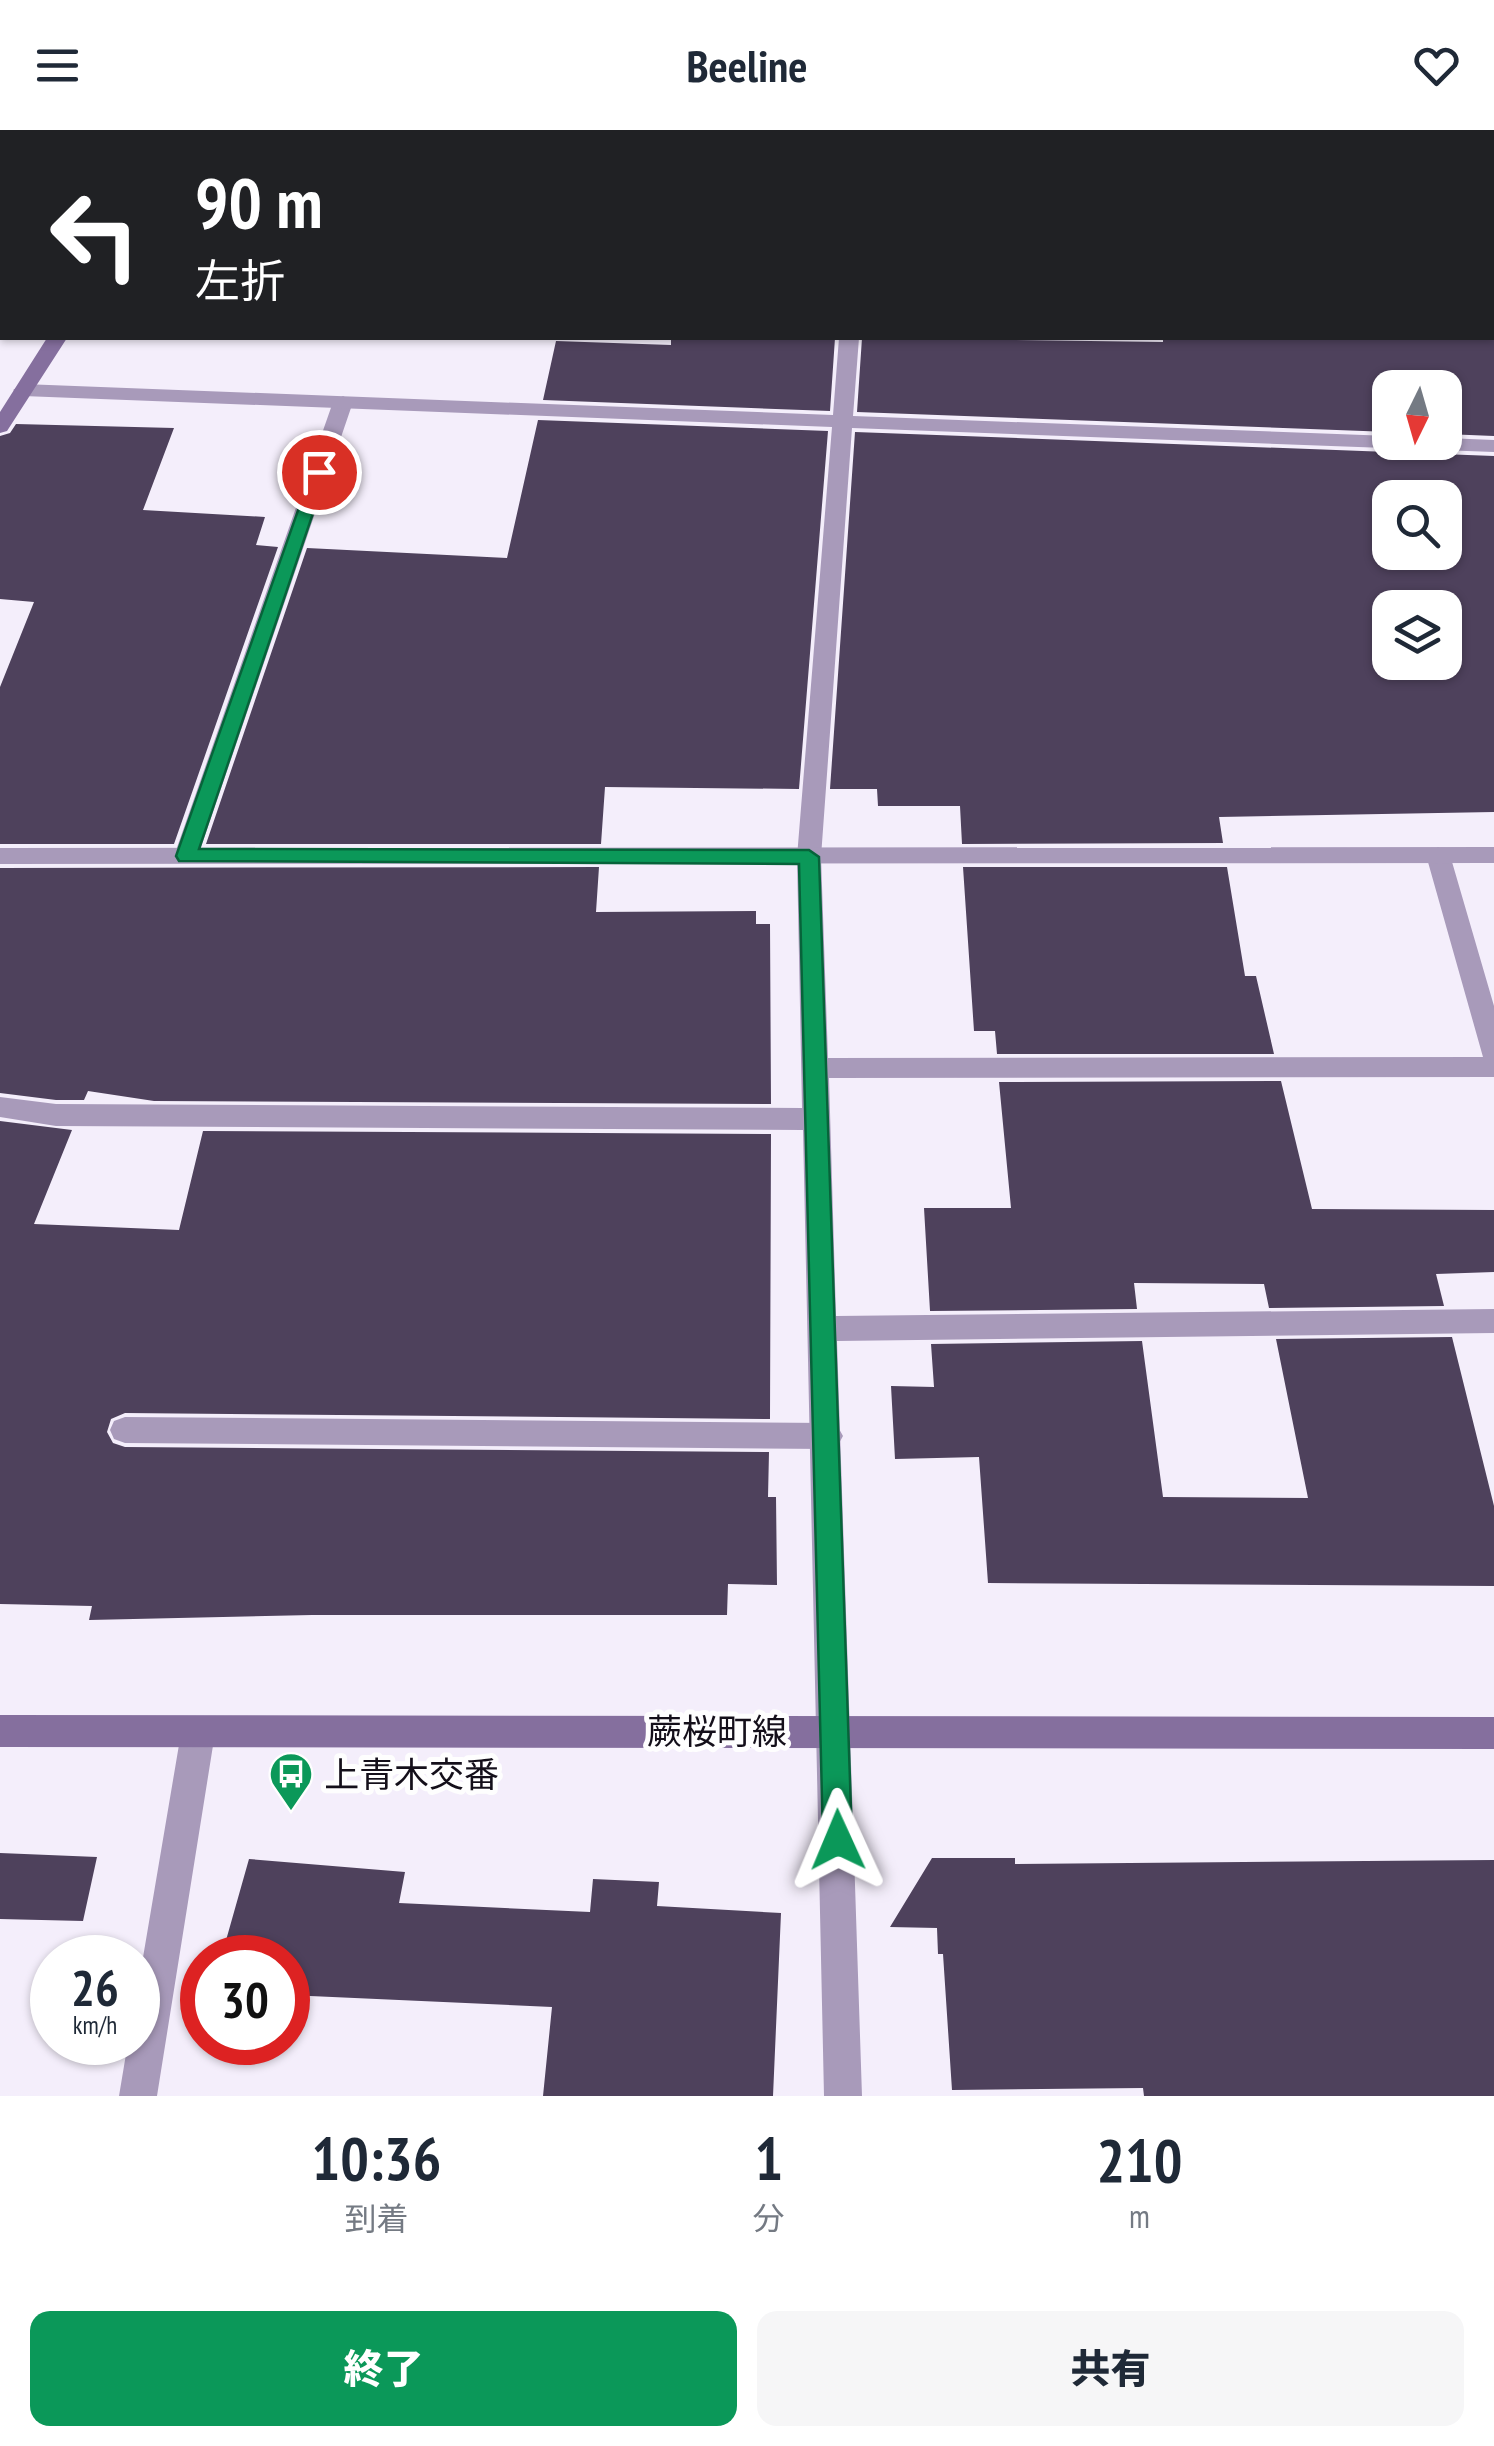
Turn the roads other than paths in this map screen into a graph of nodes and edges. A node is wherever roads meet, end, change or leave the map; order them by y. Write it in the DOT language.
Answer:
graph roads {
  1 [pos="56,340"];
  2 [pos="850,340"];
  3 [pos="23,390"];
  4 [pos="343,402"];
  5 [pos="4,415"];
  6 [pos="844,422"];
  7 [pos="1372,441"];
  8 [pos="1462,445"];
  9 [pos="1494,446"];
  10 [pos="1438,855"];
  11 [pos="1494,855"];
  12 [pos="0,856"];
  13 [pos="186,856"];
  14 [pos="809,857"];
  15 [pos="1494,1053"];
  16 [pos="1494,1067"];
  17 [pos="816,1068"];
  18 [pos="0,1106"];
  19 [pos="817,1118"];
  20 [pos="1494,1322"];
  21 [pos="823,1329"];
  22 [pos="125,1430"];
  23 [pos="827,1436"];
  24 [pos="836,1730"];
  25 [pos="0,1731"];
  26 [pos="198,1733"];
  27 [pos="1494,1733"];
  28 [pos="138,2096"];
  29 [pos="843,2096"];
  1 -- 3 [label="main road"];
  2 -- 6 [label="street"];
  3 -- 4 [label="street"];
  3 -- 5 [label="main road"];
  4 -- 6 [label="street"];
  4 -- 13 [label="street"];
  6 -- 7 [label="street"];
  6 -- 14 [label="street"];
  8 -- 9 [label="street"];
  10 -- 11 [label="street"];
  10 -- 14 [label="street"];
  10 -- 15 [label="street"];
  12 -- 13 [label="street"];
  13 -- 14 [label="street"];
  14 -- 17 [label="street"];
  16 -- 17 [label="street"];
  17 -- 19 [label="street"];
  18 -- 19 [label="street"];
  19 -- 21 [label="street"];
  20 -- 21 [label="street"];
  21 -- 23 [label="street"];
  22 -- 23 [label="street"];
  23 -- 24 [label="street"];
  24 -- 26 [label="main road, 蕨桜町線"];
  24 -- 27 [label="main road, 蕨桜町線"];
  24 -- 29 [label="street"];
  25 -- 26 [label="main road, 蕨桜町線"];
  26 -- 28 [label="street"];
}
